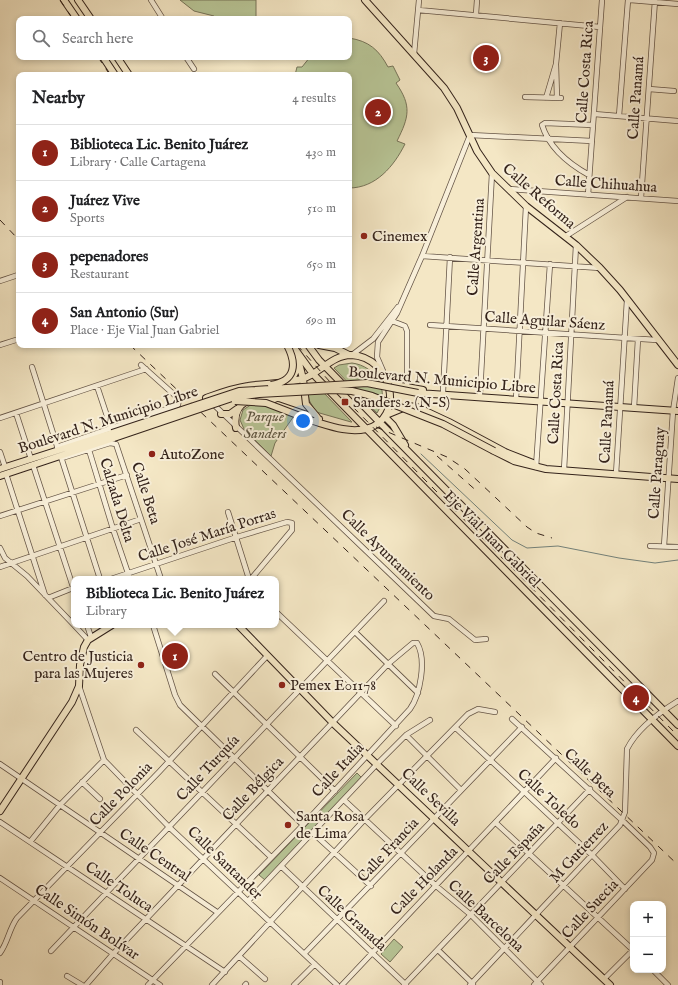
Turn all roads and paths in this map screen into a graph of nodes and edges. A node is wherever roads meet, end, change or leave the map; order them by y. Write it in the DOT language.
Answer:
graph roads {
  1 [pos="64,0"];
  2 [pos="78,0"];
  3 [pos="151,0"];
  4 [pos="365,0"];
  5 [pos="419,0"];
  6 [pos="477,0"];
  7 [pos="602,0"];
  8 [pos="629,0"];
  9 [pos="655,1"];
  10 [pos="678,4"];
  11 [pos="418,10"];
  12 [pos="476,14"];
  13 [pos="75,16"];
  14 [pos="89,16"];
  15 [pos="161,16"];
  16 [pos="560,23"];
  17 [pos="600,27"];
  18 [pos="414,54"];
  19 [pos="105,60"];
  20 [pos="119,60"];
  21 [pos="188,60"];
  22 [pos="556,64"];
  23 [pos="194,69"];
  24 [pos="113,72"];
  25 [pos="127,72"];
  26 [pos="649,89"];
  27 [pos="674,91"];
  28 [pos="525,97"];
  29 [pos="546,98"];
  30 [pos="594,114"];
  31 [pos="619,116"];
  32 [pos="647,118"];
  33 [pos="678,121"];
  34 [pos="593,125"];
  35 [pos="470,135"];
  36 [pos="550,140"];
  37 [pos="592,141"];
  38 [pos="492,173"];
  39 [pos="589,176"];
  40 [pos="509,189"];
  41 [pos="588,194"];
  42 [pos="627,197"];
  43 [pos="641,198"];
  44 [pos="678,201"];
  45 [pos="526,206"];
  46 [pos="566,236"];
  47 [pos="576,245"];
  48 [pos="422,256"];
  49 [pos="450,257"];
  50 [pos="488,260"];
  51 [pos="523,263"];
  52 [pos="550,264"];
  53 [pos="575,266"];
  54 [pos="600,268"];
  55 [pos="16,275"];
  56 [pos="0,281"];
  57 [pos="627,300"];
  58 [pos="399,305"];
  59 [pos="392,321"];
  60 [pos="430,325"];
  61 [pos="446,326"];
  62 [pos="483,329"];
  63 [pos="519,331"];
  64 [pos="546,333"];
  65 [pos="571,334"];
  66 [pos="624,338"];
  67 [pos="638,339"];
  68 [pos="16,340"];
  69 [pos="657,340"];
  70 [pos="0,345"];
  71 [pos="289,348"];
  72 [pos="294,348"];
  73 [pos="310,348"];
  74 [pos="335,348"];
  75 [pos="297,353"];
  76 [pos="350,355"];
  77 [pos="141,365"];
  78 [pos="299,365"];
  79 [pos="678,365"];
  80 [pos="325,366"];
  81 [pos="32,367"];
  82 [pos="146,369"];
  83 [pos="312,374"];
  84 [pos="385,374"];
  85 [pos="678,378"];
  86 [pos="303,379"];
  87 [pos="291,381"];
  88 [pos="97,386"];
  89 [pos="407,387"];
  90 [pos="239,391"];
  91 [pos="443,392"];
  92 [pos="480,394"];
  93 [pos="206,398"];
  94 [pos="514,400"];
  95 [pos="221,402"];
  96 [pos="542,402"];
  97 [pos="567,403"];
  98 [pos="44,404"];
  99 [pos="619,407"];
  100 [pos="634,408"];
  101 [pos="237,409"];
  102 [pos="676,411"];
  103 [pos="16,413"];
  104 [pos="222,414"];
  105 [pos="386,416"];
  106 [pos="0,418"];
  107 [pos="322,420"];
  108 [pos="379,422"];
  109 [pos="236,428"];
  110 [pos="350,429"];
  111 [pos="366,429"];
  112 [pos="112,435"];
  113 [pos="89,450"];
  114 [pos="407,450"];
  115 [pos="0,452"];
  116 [pos="60,453"];
  117 [pos="32,462"];
  118 [pos="536,466"];
  119 [pos="2,468"];
  120 [pos="564,470"];
  121 [pos="616,474"];
  122 [pos="3,475"];
  123 [pos="127,475"];
  124 [pos="668,478"];
  125 [pos="678,479"];
  126 [pos="99,484"];
  127 [pos="73,492"];
  128 [pos="45,501"];
  129 [pos="18,510"];
  130 [pos="228,512"];
  131 [pos="0,516"];
  132 [pos="141,519"];
  133 [pos="113,529"];
  134 [pos="86,537"];
  135 [pos="237,537"];
  136 [pos="59,546"];
  137 [pos="650,546"];
  138 [pos="664,546"];
  139 [pos="678,547"];
  140 [pos="0,548"];
  141 [pos="33,555"];
  142 [pos="13,563"];
  143 [pos="157,563"];
  144 [pos="0,567"];
  145 [pos="128,573"];
  146 [pos="99,576"];
  147 [pos="120,576"];
  148 [pos="129,576"];
  149 [pos="160,576"];
  150 [pos="249,576"];
  151 [pos="253,576"];
  152 [pos="71,580"];
  153 [pos="71,590"];
  154 [pos="47,596"];
  155 [pos="384,601"];
  156 [pos="279,615"];
  157 [pos="71,622"];
  158 [pos="77,628"];
  159 [pos="87,628"];
  160 [pos="107,628"];
  161 [pos="154,628"];
  162 [pos="243,628"];
  163 [pos="354,632"];
  164 [pos="90,639"];
  165 [pos="486,639"];
  166 [pos="413,643"];
  167 [pos="267,656"];
  168 [pos="327,660"];
  169 [pos="388,664"];
  170 [pos="215,674"];
  171 [pos="79,686"];
  172 [pos="298,689"];
  173 [pos="234,692"];
  174 [pos="418,692"];
  175 [pos="361,693"];
  176 [pos="678,701"];
  177 [pos="664,710"];
  178 [pos="495,712"];
  179 [pos="512,719"];
  180 [pos="430,720"];
  181 [pos="652,720"];
  182 [pos="333,723"];
  183 [pos="265,724"];
  184 [pos="678,725"];
  185 [pos="396,726"];
  186 [pos="201,727"];
  187 [pos="522,727"];
  188 [pos="456,728"];
  189 [pos="136,730"];
  190 [pos="406,735"];
  191 [pos="678,746"];
  192 [pos="368,756"];
  193 [pos="427,756"];
  194 [pos="300,757"];
  195 [pos="234,758"];
  196 [pos="556,758"];
  197 [pos="104,760"];
  198 [pos="490,760"];
  199 [pos="169,761"];
  200 [pos="0,764"];
  201 [pos="377,764"];
  202 [pos="22,779"];
  203 [pos="82,782"];
  204 [pos="399,785"];
  205 [pos="590,789"];
  206 [pos="268,790"];
  207 [pos="461,790"];
  208 [pos="335,791"];
  209 [pos="524,792"];
  210 [pos="202,793"];
  211 [pos="137,794"];
  212 [pos="100,799"];
  213 [pos="344,800"];
  214 [pos="60,806"];
  215 [pos="0,811"];
  216 [pos="434,818"];
  217 [pos="365,819"];
  218 [pos="623,820"];
  219 [pos="0,822"];
  220 [pos="496,823"];
  221 [pos="558,824"];
  222 [pos="236,825"];
  223 [pos="303,825"];
  224 [pos="169,827"];
  225 [pos="101,832"];
  226 [pos="313,833"];
  227 [pos="30,842"];
  228 [pos="650,847"];
  229 [pos="469,851"];
  230 [pos="333,853"];
  231 [pos="401,853"];
  232 [pos="530,854"];
  233 [pos="593,856"];
  234 [pos="272,857"];
  235 [pos="139,859"];
  236 [pos="204,859"];
  237 [pos="67,866"];
  238 [pos="282,867"];
  239 [pos="2,879"];
  240 [pos="503,883"];
  241 [pos="179,885"];
  242 [pos="435,885"];
  243 [pos="564,885"];
  244 [pos="0,886"];
  245 [pos="371,886"];
  246 [pos="302,888"];
  247 [pos="625,889"];
  248 [pos="106,892"];
  249 [pos="238,892"];
  250 [pos="34,900"];
  251 [pos="248,901"];
  252 [pos="217,912"];
  253 [pos="536,914"];
  254 [pos="471,916"];
  255 [pos="598,918"];
  256 [pos="146,919"];
  257 [pos="337,921"];
  258 [pos="270,923"];
  259 [pos="73,926"];
  260 [pos="185,946"];
  261 [pos="571,946"];
  262 [pos="630,947"];
  263 [pos="504,948"];
  264 [pos="438,950"];
  265 [pos="50,951"];
  266 [pos="0,953"];
  267 [pos="372,953"];
  268 [pos="630,953"];
  269 [pos="113,954"];
  270 [pos="304,954"];
  271 [pos="240,957"];
  272 [pos="314,964"];
  273 [pos="225,972"];
  274 [pos="656,973"];
  275 [pos="67,976"];
  276 [pos="265,979"];
  277 [pos="604,979"];
  278 [pos="152,980"];
  279 [pos="0,982"];
  280 [pos="472,984"];
  281 [pos="538,984"];
  282 [pos="666,984"];
  283 [pos="0,985"];
  284 [pos="82,985"];
  285 [pos="86,985"];
  286 [pos="148,985"];
  287 [pos="160,985"];
  288 [pos="212,985"];
  289 [pos="294,985"];
  290 [pos="337,985"];
  291 [pos="342,985"];
  292 [pos="405,985"];
  293 [pos="598,985"];
  294 [pos="610,985"];
  1 -- 13 [label="main road"];
  2 -- 14 [label="main road"];
  3 -- 15 [label="street"];
  4 -- 18 [label="main road, Calle Reforma"];
  5 -- 11 [label="street"];
  6 -- 12 [label="street"];
  7 -- 17 [label="street, Calle Costa Rica"];
  8 -- 9 [label="street"];
  8 -- 31 [label="street"];
  9 -- 10 [label="street"];
  9 -- 26 [label="street, Calle Panamá"];
  11 -- 12 [label="street"];
  11 -- 18 [label="street"];
  12 -- 16 [label="street"];
  16 -- 17 [label="street"];
  16 -- 22 [label="street"];
  17 -- 30 [label="street, Calle Costa Rica"];
  18 -- 35 [label="main road, Calle Reforma"];
  19 -- 24 [label="main road"];
  20 -- 25 [label="main road"];
  21 -- 23 [label="street"];
  22 -- 29 [label="street"];
  22 -- 29 [label="street"];
  26 -- 27 [label="street"];
  26 -- 32 [label="street, Calle Panamá"];
  28 -- 29 [label="street"];
  30 -- 31 [label="street"];
  30 -- 34 [label="street, Calle Costa Rica"];
  31 -- 32 [label="street"];
  32 -- 33 [label="street"];
  32 -- 43 [label="street, Calle Panamá"];
  34 -- 36 [label="street"];
  34 -- 37 [label="street, Calle Costa Rica"];
  35 -- 36 [label="street"];
  35 -- 38 [label="main road, Calle Reforma"];
  35 -- 48 [label="street"];
  36 -- 37 [label="street"];
  36 -- 39 [label="street"];
  37 -- 39 [label="street, Calle Costa Rica"];
  38 -- 40 [label="main road, Calle Reforma"];
  38 -- 50 [label="street, Calle Argentina"];
  39 -- 41 [label="street, Calle Costa Rica"];
  40 -- 41 [label="street, Calle Chihuahua"];
  40 -- 45 [label="main road, Calle Reforma"];
  41 -- 42 [label="street, Calle Chihuahua"];
  42 -- 43 [label="street, Calle Chihuahua"];
  42 -- 46 [label="street"];
  43 -- 44 [label="street, Calle Chihuahua"];
  45 -- 46 [label="main road, Calle Reforma"];
  45 -- 51 [label="street"];
  46 -- 47 [label="main road, Calle Reforma"];
  47 -- 53 [label="street, Calle Costa Rica"];
  47 -- 54 [label="main road, Calle Reforma"];
  48 -- 49 [label="street"];
  48 -- 58 [label="street"];
  49 -- 50 [label="street"];
  49 -- 61 [label="street"];
  50 -- 51 [label="street"];
  50 -- 62 [label="street, Calle Argentina"];
  51 -- 52 [label="street"];
  51 -- 63 [label="street"];
  52 -- 53 [label="street"];
  52 -- 64 [label="street"];
  53 -- 54 [label="street"];
  53 -- 65 [label="street, Calle Costa Rica"];
  54 -- 57 [label="main road, Calle Reforma"];
  55 -- 56 [label="street"];
  57 -- 66 [label="street, Calle Panamá"];
  57 -- 69 [label="main road, Calle Reforma"];
  58 -- 59 [label="street"];
  58 -- 76 [label="street"];
  59 -- 84 [label="street"];
  59 -- 89 [label="street"];
  60 -- 61 [label="street, Calle Aguilar Sáenz"];
  61 -- 62 [label="street, Calle Aguilar Sáenz"];
  61 -- 91 [label="street"];
  62 -- 63 [label="street, Calle Aguilar Sáenz"];
  62 -- 92 [label="street, Calle Argentina"];
  63 -- 64 [label="street, Calle Aguilar Sáenz"];
  63 -- 94 [label="street"];
  64 -- 65 [label="street, Calle Aguilar Sáenz"];
  64 -- 96 [label="street"];
  65 -- 66 [label="street, Calle Aguilar Sáenz"];
  65 -- 97 [label="street, Calle Costa Rica"];
  66 -- 67 [label="street, Calle Aguilar Sáenz"];
  66 -- 99 [label="street, Calle Panamá"];
  67 -- 69 [label="street, Calle Aguilar Sáenz"];
  67 -- 100 [label="street"];
  68 -- 70 [label="street"];
  69 -- 79 [label="main road, Calle Reforma"];
  71 -- 90 [label="main road, bridge"];
  72 -- 75 [label="main road, Eje Vial Juan Gabriel"];
  73 -- 80 [label="main road, Eje Vial Juan Gabriel"];
  74 -- 76 [label="main road"];
  75 -- 78 [label="main road"];
  75 -- 83 [label="main road, Eje Vial Juan Gabriel"];
  76 -- 80 [label="main road"];
  76 -- 84 [label="main road"];
  77 -- 82 [label="street"];
  78 -- 86 [label="main road"];
  78 -- 87 [label="main road"];
  80 -- 83 [label="main road"];
  80 -- 108 [label="main road, Eje Vial Juan Gabriel"];
  81 -- 98 [label="street"];
  82 -- 88 [label="street"];
  82 -- 112 [label="street"];
  83 -- 86 [label="main road"];
  83 -- 111 [label="main road, Eje Vial Juan Gabriel"];
  84 -- 89 [label="main road"];
  84 -- 105 [label="main road"];
  85 -- 102 [label="street, Calle Paraguay"];
  86 -- 87 [label="main road"];
  86 -- 107 [label="main road"];
  87 -- 93 [label="main road"];
  88 -- 98 [label="street"];
  88 -- 112 [label="street, Calle Beta"];
  89 -- 91 [label="main road"];
  90 -- 94 [label="main road, Boulevard N. Municipio Libre, bridge"];
  90 -- 112 [label="main road, Boulevard N. Municipio Libre, bridge"];
  91 -- 92 [label="main road"];
  92 -- 94 [label="main road"];
  93 -- 104 [label="street"];
  94 -- 96 [label="main road, Boulevard N. Municipio Libre"];
  95 -- 110 [label="main road, bridge"];
  95 -- 112 [label="main road, Boulevard N. Municipio Libre, bridge"];
  95 -- 118 [label="main road, Boulevard N. Municipio Libre, bridge"];
  96 -- 97 [label="main road, Boulevard N. Municipio Libre"];
  96 -- 118 [label="street"];
  97 -- 99 [label="main road, Boulevard N. Municipio Libre"];
  97 -- 120 [label="street, Calle Costa Rica"];
  98 -- 103 [label="street"];
  98 -- 116 [label="street"];
  99 -- 100 [label="main road, Boulevard N. Municipio Libre"];
  99 -- 121 [label="street, Calle Panamá"];
  100 -- 102 [label="main road, Boulevard N. Municipio Libre"];
  101 -- 104 [label="main road"];
  101 -- 107 [label="main road"];
  101 -- 109 [label="main road"];
  102 -- 124 [label="street, Calle Paraguay"];
  103 -- 106 [label="street"];
  103 -- 117 [label="street"];
  104 -- 109 [label="street"];
  105 -- 108 [label="main road"];
  105 -- 114 [label="main road"];
  105 -- 118 [label="main road"];
  107 -- 110 [label="main road"];
  108 -- 111 [label="main road"];
  108 -- 114 [label="main road, Eje Vial Juan Gabriel"];
  109 -- 165 [label="street, Calle Ayuntamiento"];
  110 -- 111 [label="main road"];
  111 -- 181 [label="main road, Eje Vial Juan Gabriel"];
  112 -- 113 [label="street"];
  112 -- 116 [label="main road, Boulevard N. Municipio Libre"];
  112 -- 123 [label="street, Calle Beta"];
  113 -- 116 [label="street"];
  113 -- 126 [label="street, Calzada Delta"];
  114 -- 177 [label="main road, Eje Vial Juan Gabriel"];
  115 -- 119 [label="street"];
  116 -- 117 [label="main road, Boulevard N. Municipio Libre"];
  116 -- 127 [label="street"];
  117 -- 119 [label="main road, Boulevard N. Municipio Libre"];
  117 -- 122 [label="main road, Boulevard N. Municipio Libre"];
  117 -- 128 [label="street"];
  118 -- 120 [label="main road"];
  120 -- 121 [label="main road"];
  121 -- 124 [label="main road"];
  122 -- 129 [label="street"];
  123 -- 126 [label="street"];
  123 -- 132 [label="street, Calle Beta"];
  124 -- 125 [label="main road"];
  124 -- 138 [label="street, Calle Paraguay"];
  126 -- 127 [label="street"];
  126 -- 133 [label="street, Calzada Delta"];
  127 -- 128 [label="street"];
  127 -- 134 [label="street"];
  128 -- 129 [label="street"];
  128 -- 136 [label="street"];
  129 -- 131 [label="street"];
  129 -- 141 [label="street"];
  130 -- 135 [label="street"];
  132 -- 133 [label="street"];
  132 -- 143 [label="street, Calle Beta"];
  133 -- 134 [label="street"];
  133 -- 145 [label="street, Calzada Delta"];
  134 -- 136 [label="street"];
  134 -- 146 [label="street"];
  135 -- 143 [label="street, Calle José María Porras"];
  135 -- 150 [label="street"];
  135 -- 151 [label="street, Calle José María Porras"];
  136 -- 141 [label="street"];
  136 -- 152 [label="street"];
  137 -- 138 [label="street"];
  138 -- 139 [label="street"];
  140 -- 142 [label="street"];
  141 -- 142 [label="street"];
  141 -- 154 [label="street"];
  142 -- 144 [label="street"];
  142 -- 154 [label="street"];
  143 -- 145 [label="street, Calle José María Porras"];
  143 -- 149 [label="street, Calle Beta"];
  145 -- 147 [label="street, Calle José María Porras"];
  145 -- 148 [label="street, Calzada Delta"];
  153 -- 154 [label="street"];
  154 -- 157 [label="street"];
  155 -- 163 [label="street, Calle Turquía"];
  156 -- 168 [label="street"];
  158 -- 164 [label="street"];
  159 -- 164 [label="street"];
  160 -- 164 [label="main road"];
  161 -- 186 [label="street"];
  162 -- 167 [label="main road, Calle Sevilla"];
  163 -- 168 [label="street, Calle Turquía"];
  163 -- 169 [label="street"];
  164 -- 171 [label="main road"];
  166 -- 169 [label="street, Calle Bélgica"];
  166 -- 174 [label="street, Calle Italia"];
  167 -- 172 [label="main road, Calle Sevilla"];
  167 -- 173 [label="street, Calle Polonia"];
  168 -- 172 [label="street, Calle Turquía"];
  168 -- 175 [label="street"];
  169 -- 174 [label="street"];
  169 -- 175 [label="street, Calle Bélgica"];
  170 -- 173 [label="street"];
  171 -- 197 [label="street, Calle Santander"];
  171 -- 202 [label="main road"];
  172 -- 182 [label="main road, Calle Sevilla"];
  172 -- 183 [label="street, Calle Turquía"];
  173 -- 183 [label="street"];
  173 -- 186 [label="street, Calle Polonia"];
  174 -- 185 [label="street, Calle Italia"];
  175 -- 182 [label="street, Calle Bélgica"];
  175 -- 185 [label="street"];
  176 -- 177 [label="street, M Gutierrez"];
  177 -- 181 [label="street, M Gutierrez"];
  177 -- 184 [label="main road, Eje Vial Juan Gabriel"];
  178 -- 188 [label="street"];
  179 -- 187 [label="street, Calle Beta"];
  180 -- 190 [label="street, Calle Italia"];
  181 -- 191 [label="main road, Eje Vial Juan Gabriel"];
  181 -- 218 [label="street, M Gutierrez"];
  182 -- 192 [label="main road, Calle Sevilla"];
  182 -- 194 [label="street, Calle Bélgica"];
  183 -- 194 [label="street"];
  183 -- 195 [label="street, Calle Turquía"];
  185 -- 192 [label="street, Calle Italia"];
  186 -- 195 [label="street"];
  186 -- 199 [label="street, Calle Polonia"];
  187 -- 196 [label="street, Calle Beta"];
  187 -- 198 [label="street, Calle Francia"];
  188 -- 193 [label="street"];
  188 -- 198 [label="street, Calle Toledo"];
  189 -- 199 [label="street"];
  190 -- 193 [label="street"];
  190 -- 201 [label="street, Calle Italia"];
  192 -- 201 [label="main road, Calle Sevilla"];
  192 -- 208 [label="street, Calle Italia"];
  193 -- 204 [label="street"];
  193 -- 207 [label="street"];
  194 -- 206 [label="street, Calle Bélgica"];
  194 -- 208 [label="street"];
  195 -- 206 [label="street"];
  195 -- 210 [label="street, Calle Turquía"];
  196 -- 205 [label="street, Calle Beta"];
  196 -- 209 [label="street, Calle Holanda"];
  197 -- 203 [label="street"];
  197 -- 211 [label="street, Calle Santander"];
  198 -- 207 [label="street, Calle Francia"];
  198 -- 209 [label="street, Calle Toledo"];
  199 -- 210 [label="street"];
  199 -- 211 [label="street, Calle Polonia"];
  200 -- 202 [label="street, Calle Central"];
  201 -- 204 [label="main road, Calle Sevilla"];
  201 -- 213 [label="street, Calle Italia"];
  202 -- 214 [label="street, Calle Central"];
  202 -- 215 [label="main road"];
  203 -- 212 [label="street"];
  203 -- 214 [label="street"];
  204 -- 216 [label="main road, Calle Sevilla"];
  204 -- 217 [label="street"];
  205 -- 218 [label="street, Calle Beta"];
  205 -- 221 [label="street, Calle España"];
  206 -- 222 [label="street, Calle Bélgica"];
  206 -- 223 [label="street"];
  207 -- 216 [label="street, Calle Francia"];
  208 -- 223 [label="street, Calle Italia"];
  209 -- 220 [label="street, Calle Holanda"];
  209 -- 221 [label="street, Calle Toledo"];
  210 -- 222 [label="street"];
  210 -- 224 [label="street, Calle Turquía"];
  211 -- 224 [label="street, Calle Santander"];
  211 -- 225 [label="street, Calle Polonia"];
  213 -- 217 [label="street, Calle Barcelona"];
  213 -- 226 [label="street, Calle Italia"];
  214 -- 225 [label="street, Calle Central"];
  214 -- 227 [label="street"];
  216 -- 229 [label="main road, Calle Sevilla"];
  216 -- 231 [label="street, Calle Francia"];
  217 -- 230 [label="street"];
  217 -- 231 [label="street, Calle Barcelona"];
  218 -- 228 [label="street, Calle Beta"];
  218 -- 233 [label="street, M Gutierrez"];
  219 -- 227 [label="street, Calle Toluca"];
  220 -- 229 [label="street, Calle Holanda"];
  220 -- 232 [label="street"];
  221 -- 232 [label="street, Calle España"];
  221 -- 233 [label="street, Calle Toledo"];
  222 -- 234 [label="street"];
  222 -- 236 [label="street, Calle Bélgica"];
  223 -- 234 [label="street, Calle Italia"];
  224 -- 235 [label="street, Calle Turquía"];
  224 -- 236 [label="street, Calle Santander"];
  225 -- 235 [label="street, Calle Central"];
  225 -- 237 [label="street, Calle Polonia"];
  226 -- 230 [label="street"];
  226 -- 238 [label="street, Calle Italia"];
  227 -- 237 [label="street, Calle Toluca"];
  228 -- 247 [label="street, Calle Suecia"];
  229 -- 240 [label="main road, Calle Sevilla"];
  229 -- 242 [label="street, Calle Holanda"];
  230 -- 245 [label="street"];
  230 -- 246 [label="street"];
  231 -- 242 [label="street, Calle Barcelona"];
  231 -- 245 [label="street, Calle Francia"];
  232 -- 240 [label="street, Calle España"];
  232 -- 243 [label="street"];
  233 -- 243 [label="street, M Gutierrez"];
  233 -- 247 [label="street, Calle Toledo"];
  234 -- 249 [label="street, Calle Italia"];
  235 -- 241 [label="street, Calle Central"];
  235 -- 248 [label="street, Calle Turquía"];
  236 -- 241 [label="street, Calle Bélgica"];
  236 -- 249 [label="street, Calle Santander"];
  237 -- 248 [label="street, Calle Toluca"];
  237 -- 250 [label="street, Calle Polonia"];
  238 -- 246 [label="street, Calle Granada"];
  238 -- 251 [label="street, Calle Italia"];
  239 -- 244 [label="street"];
  239 -- 250 [label="street, Calle Simón Bolívar"];
  240 -- 253 [label="main road, Calle Sevilla"];
  240 -- 254 [label="street, Calle España"];
  241 -- 252 [label="street, Calle Central"];
  241 -- 256 [label="street, Calle Bélgica"];
  242 -- 254 [label="street, Calle Barcelona"];
  242 -- 267 [label="street, Calle Holanda"];
  243 -- 253 [label="street, M Gutierrez"];
  243 -- 255 [label="street"];
  245 -- 257 [label="street, Calle Francia"];
  246 -- 257 [label="street, Calle Granada"];
  246 -- 258 [label="street"];
  247 -- 255 [label="street, Calle Suecia"];
  248 -- 256 [label="street, Calle Toluca"];
  248 -- 259 [label="street, Calle Turquía"];
  249 -- 251 [label="street, Calle Santander"];
  249 -- 252 [label="street, Calle Italia"];
  250 -- 259 [label="street, Calle Simón Bolívar"];
  250 -- 266 [label="street, Calle Polonia"];
  251 -- 258 [label="street, Calle Santander"];
  252 -- 260 [label="street, Calle Italia"];
  253 -- 261 [label="main road, Calle Sevilla"];
  253 -- 263 [label="street, M Gutierrez"];
  254 -- 263 [label="street, Calle Barcelona"];
  254 -- 264 [label="street, Calle España"];
  255 -- 261 [label="street, Calle Suecia"];
  255 -- 262 [label="street"];
  256 -- 260 [label="street, Calle Toluca"];
  256 -- 269 [label="street, Calle Bélgica"];
  257 -- 267 [label="street, Calle Granada"];
  257 -- 270 [label="street, Calle Francia"];
  258 -- 270 [label="street, Calle Santander"];
  258 -- 271 [label="street"];
  259 -- 265 [label="street, Calle Turquía"];
  259 -- 269 [label="street, Calle Simón Bolívar"];
  260 -- 273 [label="street, Calle Toluca"];
  260 -- 278 [label="street, Calle Italia"];
  261 -- 277 [label="main road, Calle Sevilla"];
  261 -- 281 [label="street, Calle Suecia"];
  263 -- 280 [label="street, M Gutierrez"];
  263 -- 281 [label="street, Calle Barcelona"];
  264 -- 280 [label="street"];
  264 -- 292 [label="street, Calle España"];
  267 -- 291 [label="street, Calle Holanda"];
  267 -- 292 [label="street, Calle Granada"];
  268 -- 277 [label="street"];
  269 -- 278 [label="street, Calle Simón Bolívar"];
  269 -- 285 [label="street, Calle Bélgica"];
  270 -- 272 [label="street, Calle Santander"];
  271 -- 273 [label="street"];
  271 -- 276 [label="street"];
  272 -- 289 [label="street"];
  272 -- 290 [label="street, Calle Santander"];
  273 -- 288 [label="street"];
  274 -- 282 [label="street"];
  275 -- 284 [label="street"];
  277 -- 293 [label="main road"];
  277 -- 294 [label="main road, Calle Sevilla"];
  278 -- 286 [label="street, Calle Italia"];
  278 -- 287 [label="street, Calle Simón Bolívar"];
  279 -- 283 [label="street"];
}
